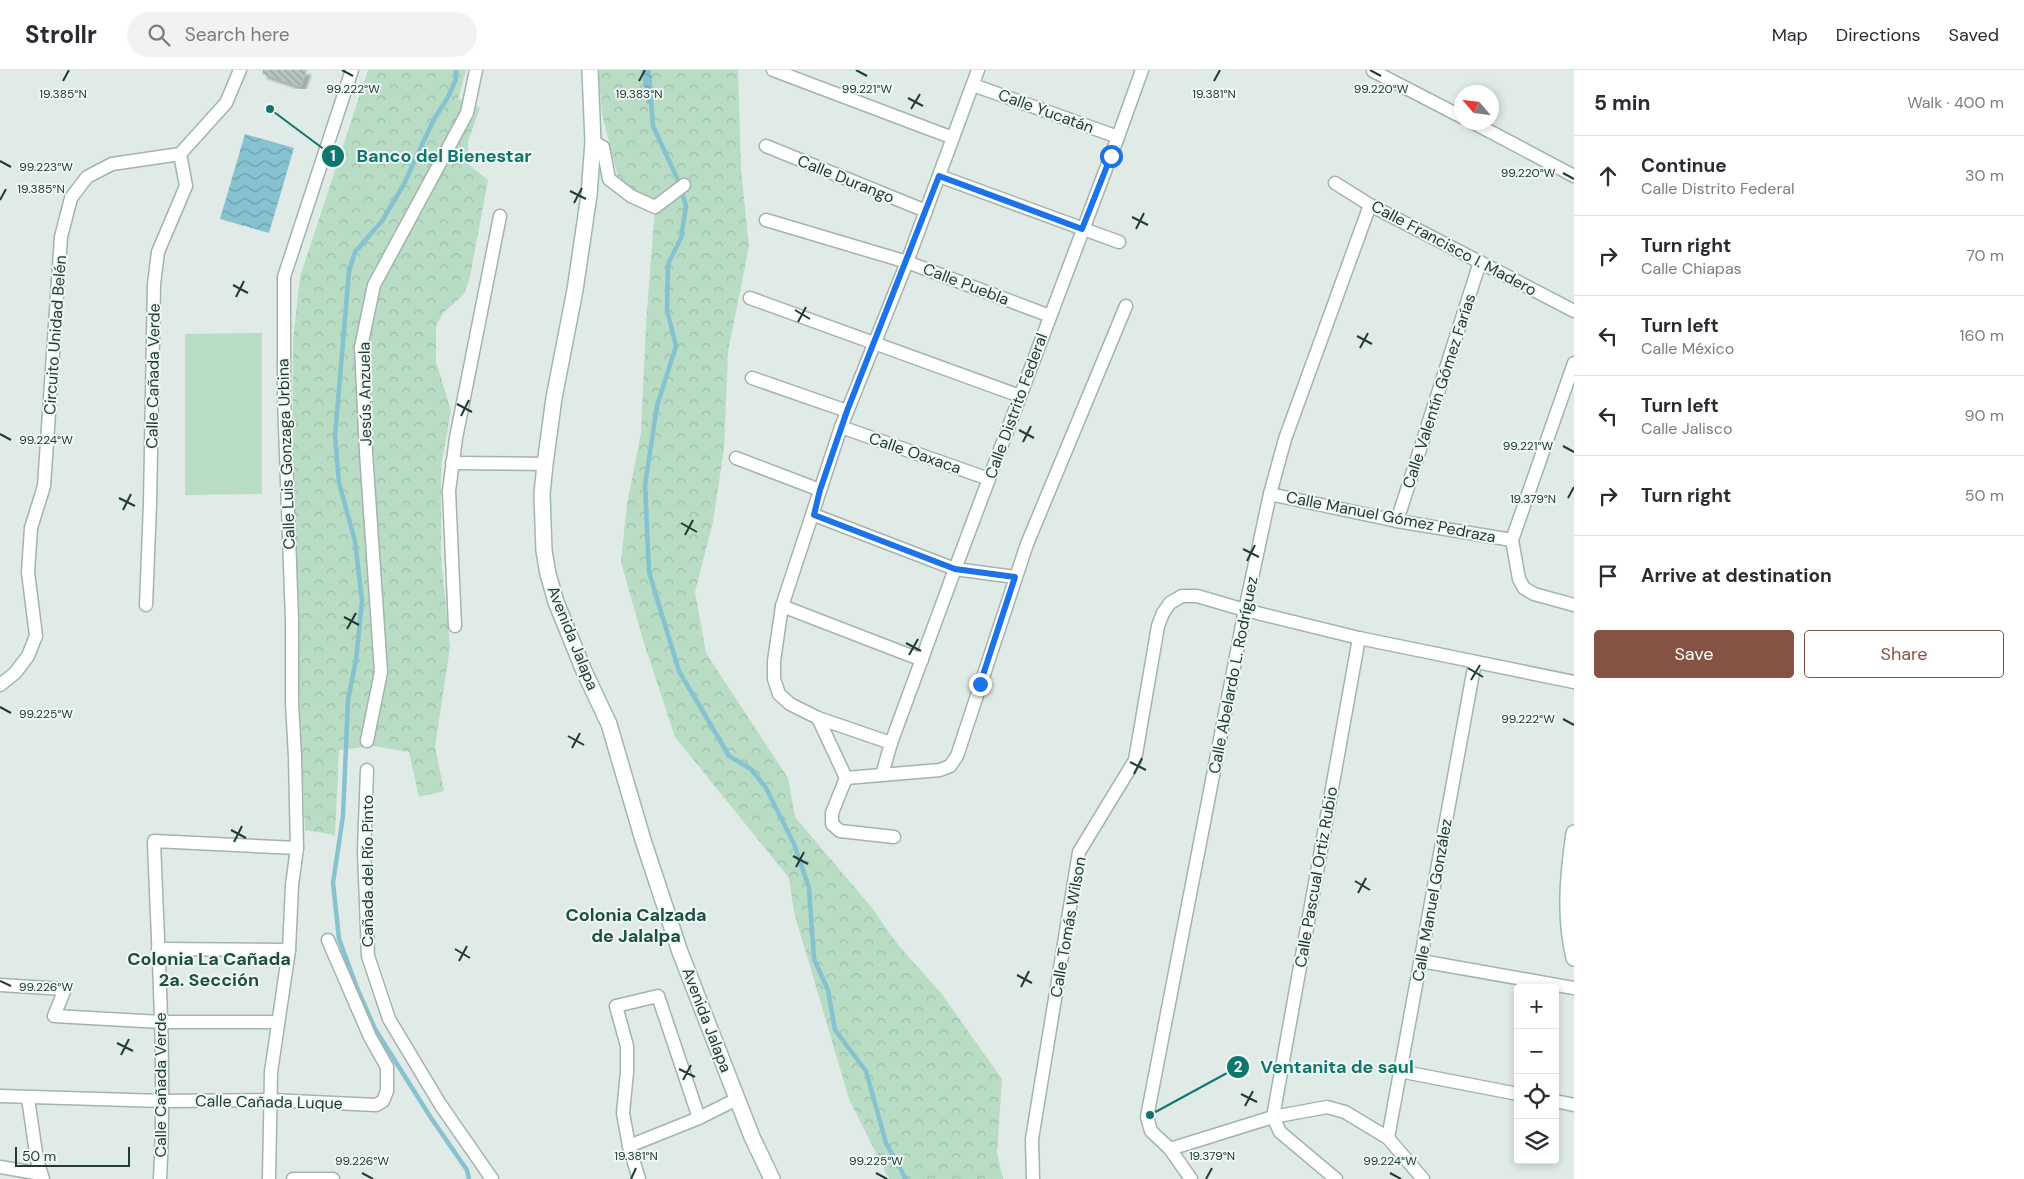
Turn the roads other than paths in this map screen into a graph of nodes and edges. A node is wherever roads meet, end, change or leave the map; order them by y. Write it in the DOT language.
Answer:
graph roads {
  1 [pos="240,70"];
  2 [pos="352,70"];
  3 [pos="476,70"];
  4 [pos="590,70"];
  5 [pos="978,70"];
  6 [pos="1142,70"];
  7 [pos="775,71"];
  8 [pos="1373,71"];
  9 [pos="973,85"];
  10 [pos="1454,113"];
  11 [pos="1487,130"];
  12 [pos="1118,137"];
  13 [pos="953,138"];
  14 [pos="594,142"];
  15 [pos="766,146"];
  16 [pos="180,154"];
  17 [pos="939,176"];
  18 [pos="1574,176"];
  19 [pos="1335,184"];
  20 [pos="684,185"];
  21 [pos="1370,205"];
  22 [pos="926,211"];
  23 [pos="500,216"];
  24 [pos="766,220"];
  25 [pos="1082,229"];
  26 [pos="1119,242"];
  27 [pos="907,262"];
  28 [pos="1480,262"];
  29 [pos="750,298"];
  30 [pos="1126,306"];
  31 [pos="1574,311"];
  32 [pos="1050,316"];
  33 [pos="874,343"];
  34 [pos="1574,363"];
  35 [pos="752,378"];
  36 [pos="1020,396"];
  37 [pos="847,411"];
  38 [pos="841,428"];
  39 [pos="736,458"];
  40 [pos="452,463"];
  41 [pos="545,464"];
  42 [pos="989,480"];
  43 [pos="820,490"];
  44 [pos="1270,494"];
  45 [pos="814,515"];
  46 [pos="1398,521"];
  47 [pos="1512,540"];
  48 [pos="955,569"];
  49 [pos="1015,577"];
  50 [pos="146,605"];
  51 [pos="1574,605"];
  52 [pos="782,606"];
  53 [pos="1245,610"];
  54 [pos="455,626"];
  55 [pos="1359,638"];
  56 [pos="922,660"];
  57 [pos="1475,662"];
  58 [pos="1574,682"];
  59 [pos="0,685"];
  60 [pos="818,718"];
  61 [pos="367,741"];
  62 [pos="891,743"];
  63 [pos="367,770"];
  64 [pos="882,775"];
  65 [pos="846,778"];
  66 [pos="1574,833"];
  67 [pos="894,837"];
  68 [pos="297,848"];
  69 [pos="1571,874"];
  70 [pos="328,940"];
  71 [pos="158,949"];
  72 [pos="289,950"];
  73 [pos="1574,958"];
  74 [pos="1421,961"];
  75 [pos="0,985"];
  76 [pos="1574,988"];
  77 [pos="161,1022"];
  78 [pos="278,1022"];
  79 [pos="1399,1070"];
  80 [pos="1514,1093"];
  81 [pos="0,1096"];
  82 [pos="28,1098"];
  83 [pos="738,1099"];
  84 [pos="270,1100"];
  85 [pos="162,1101"];
  86 [pos="1559,1102"];
  87 [pos="1574,1105"];
  88 [pos="1273,1117"];
  89 [pos="699,1118"];
  90 [pos="1388,1138"];
  91 [pos="629,1146"];
  92 [pos="1170,1148"];
  93 [pos="0,1167"];
  94 [pos="42,1176"];
  95 [pos="160,1179"];
  96 [pos="269,1179"];
  97 [pos="293,1179"];
  98 [pos="333,1179"];
  99 [pos="492,1179"];
  100 [pos="639,1179"];
  101 [pos="772,1179"];
  102 [pos="1033,1179"];
  103 [pos="1192,1179"];
  104 [pos="1336,1179"];
  105 [pos="1423,1179"];
  1 -- 16 [label="street"];
  2 -- 68 [label="street, Calle Luis Gonzaga Urbina"];
  3 -- 61 [label="street, Jesús Anzuela"];
  4 -- 14 [label="street, Avenida Jalapa"];
  5 -- 9 [label="street"];
  6 -- 12 [label="street, Calle Distrito Federal"];
  7 -- 13 [label="street"];
  8 -- 10 [label="street"];
  9 -- 12 [label="street, Calle Yucatán"];
  9 -- 13 [label="street"];
  11 -- 18 [label="street"];
  12 -- 25 [label="street, Calle Distrito Federal"];
  13 -- 17 [label="street"];
  14 -- 20 [label="street"];
  14 -- 41 [label="street, Avenida Jalapa"];
  15 -- 22 [label="street, Calle Durango"];
  16 -- 50 [label="street, Calle Cañada Verde"];
  16 -- 59 [label="street, Circuito Unidad Belén"];
  17 -- 22 [label="street"];
  17 -- 25 [label="street"];
  19 -- 21 [label="street, Calle Francisco I. Madero"];
  21 -- 28 [label="street, Calle Francisco I. Madero"];
  21 -- 44 [label="street, Calle Abelardo L. Rodríguez"];
  22 -- 27 [label="street"];
  23 -- 40 [label="street"];
  24 -- 27 [label="street, Calle Puebla"];
  25 -- 26 [label="street"];
  25 -- 32 [label="street, Calle Distrito Federal"];
  27 -- 32 [label="street, Calle Puebla"];
  27 -- 33 [label="street"];
  28 -- 31 [label="street, Calle Francisco I. Madero"];
  28 -- 46 [label="street, Calle Valentín Gómez Farías"];
  29 -- 33 [label="street"];
  30 -- 49 [label="street"];
  32 -- 36 [label="street, Calle Distrito Federal"];
  33 -- 36 [label="street"];
  33 -- 37 [label="street"];
  34 -- 47 [label="street"];
  35 -- 37 [label="street"];
  36 -- 42 [label="street, Calle Distrito Federal"];
  37 -- 38 [label="street"];
  38 -- 42 [label="street, Calle Oaxaca"];
  38 -- 43 [label="street"];
  39 -- 43 [label="street"];
  40 -- 41 [label="street"];
  40 -- 54 [label="street"];
  41 -- 83 [label="street, Avenida Jalapa"];
  42 -- 48 [label="street, Calle Distrito Federal"];
  43 -- 45 [label="street"];
  44 -- 46 [label="street, Calle Manuel Gómez Pedraza"];
  44 -- 53 [label="street, Calle Abelardo L. Rodríguez"];
  45 -- 48 [label="street"];
  45 -- 52 [label="street"];
  46 -- 47 [label="street, Calle Manuel Gómez Pedraza"];
  47 -- 51 [label="street"];
  48 -- 49 [label="street"];
  48 -- 56 [label="street, Calle Distrito Federal"];
  49 -- 64 [label="street"];
  52 -- 56 [label="street"];
  52 -- 60 [label="street"];
  53 -- 55 [label="street"];
  53 -- 92 [label="street, Calle Abelardo L. Rodríguez"];
  53 -- 102 [label="street, Calle Tomás Wilson"];
  55 -- 57 [label="street"];
  55 -- 88 [label="street, Calle Pascual Ortiz Rubio"];
  56 -- 62 [label="street, Calle Distrito Federal"];
  57 -- 58 [label="street"];
  57 -- 74 [label="street, Calle Manuel González"];
  60 -- 62 [label="street"];
  60 -- 65 [label="street"];
  62 -- 64 [label="street, Calle Distrito Federal"];
  63 -- 99 [label="street, Cañada del Río Pinto"];
  64 -- 65 [label="street"];
  65 -- 67 [label="street"];
  66 -- 69 [label="street"];
  68 -- 71 [label="street, Calle Cañada Verde"];
  68 -- 72 [label="street, Calle Luis Gonzaga Urbina"];
  69 -- 73 [label="street"];
  70 -- 84 [label="street, Calle Cañada Luque"];
  71 -- 72 [label="street"];
  71 -- 77 [label="street, Calle Cañada Verde"];
  72 -- 78 [label="street, Calle Luis Gonzaga Urbina"];
  74 -- 76 [label="street"];
  74 -- 79 [label="street, Calle Manuel González"];
  75 -- 77 [label="street"];
  77 -- 78 [label="street"];
  77 -- 85 [label="street, Calle Cañada Verde"];
  78 -- 84 [label="street, Calle Luis Gonzaga Urbina"];
  79 -- 80 [label="street"];
  79 -- 90 [label="street, Calle Manuel González"];
  81 -- 82 [label="street, Calle Cañada Luque"];
  82 -- 85 [label="street, Calle Cañada Luque"];
  82 -- 94 [label="street"];
  83 -- 89 [label="street"];
  83 -- 101 [label="street, Avenida Jalapa"];
  84 -- 85 [label="street, Calle Cañada Luque"];
  84 -- 96 [label="street, Calle Luis Gonzaga Urbina"];
  85 -- 95 [label="street, Calle Cañada Verde"];
  86 -- 87 [label="street"];
  88 -- 90 [label="street"];
  88 -- 92 [label="street"];
  88 -- 104 [label="street"];
  89 -- 91 [label="street"];
  89 -- 91 [label="street"];
  90 -- 105 [label="street"];
  91 -- 100 [label="street"];
  92 -- 103 [label="street, Calle Abelardo L. Rodríguez"];
  93 -- 94 [label="street"];
  97 -- 98 [label="street"];
}
